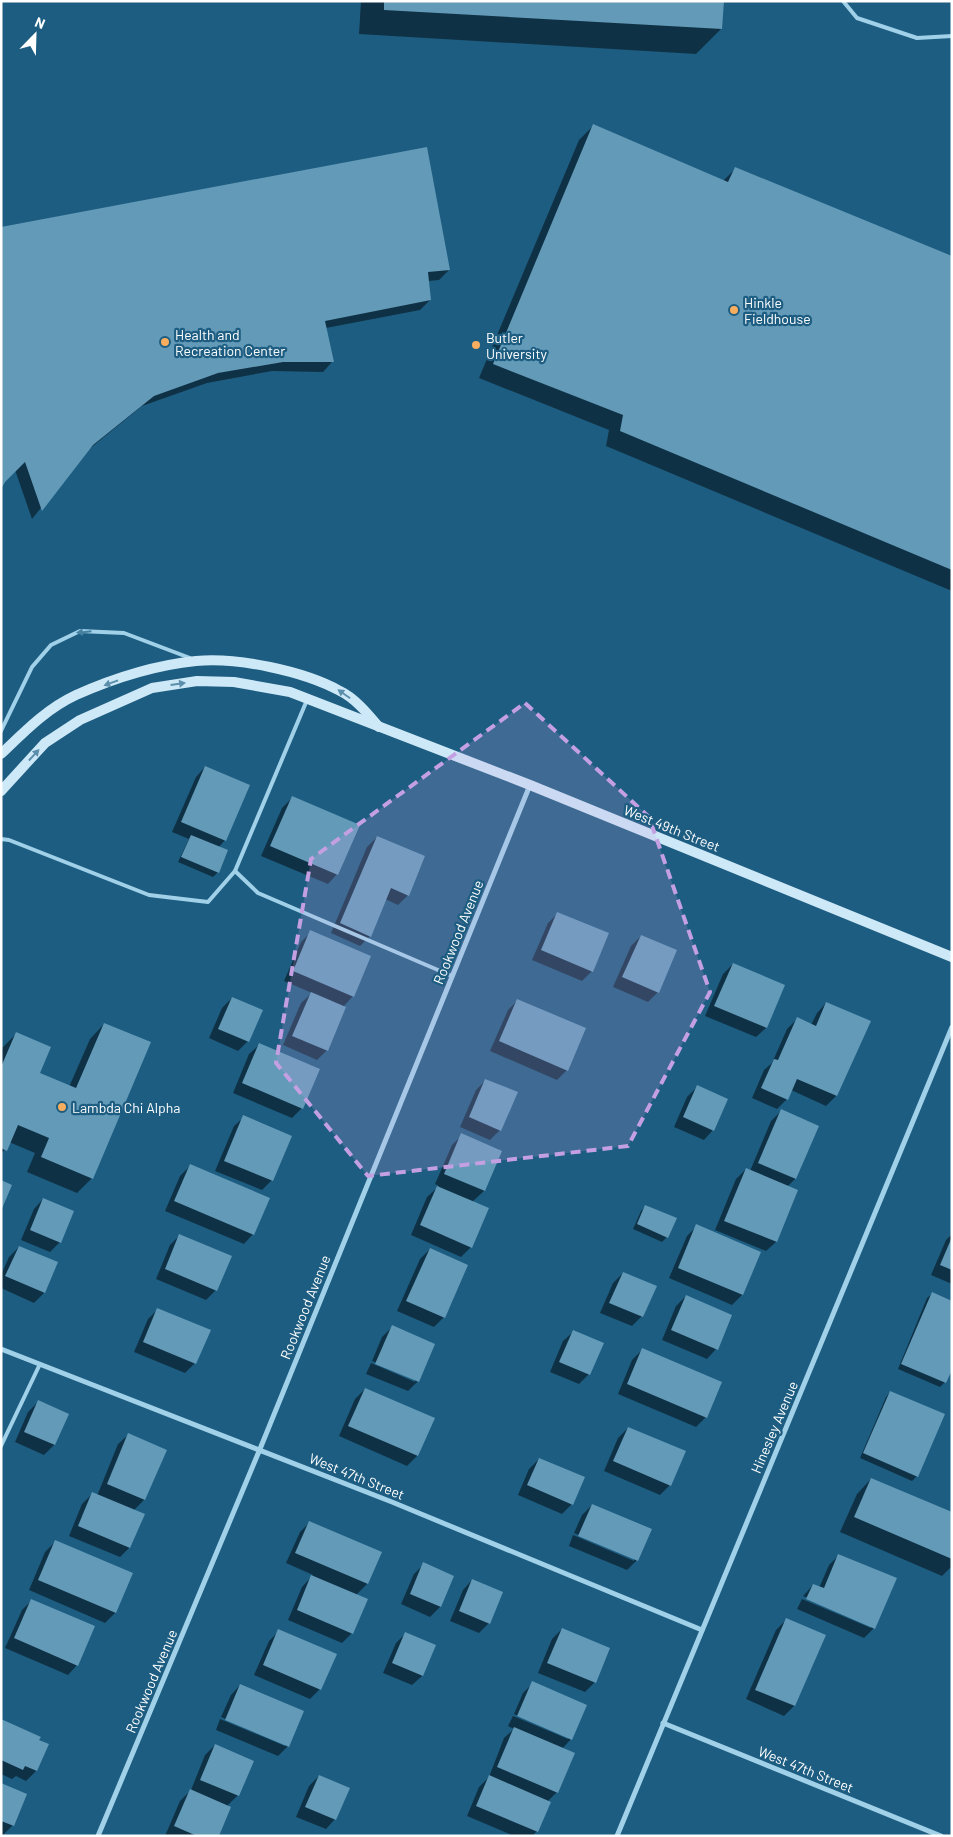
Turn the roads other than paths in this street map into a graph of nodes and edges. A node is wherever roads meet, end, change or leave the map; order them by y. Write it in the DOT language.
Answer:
graph roads {
  1 [pos="842,1"];
  2 [pos="952,36"];
  3 [pos="197,661"];
  4 [pos="307,700"];
  5 [pos="380,727"];
  6 [pos="1,731"];
  7 [pos="1,754"];
  8 [pos="530,785"];
  9 [pos="1,791"];
  10 [pos="1,839"];
  11 [pos="235,871"];
  12 [pos="952,957"];
  13 [pos="452,976"];
  14 [pos="952,1027"];
  15 [pos="1,1348"];
  16 [pos="40,1364"];
  17 [pos="1,1446"];
  18 [pos="260,1449"];
  19 [pos="702,1630"];
  20 [pos="663,1723"];
  21 [pos="98,1836"];
  22 [pos="617,1836"];
  23 [pos="941,1836"];
  1 -- 2 [label="lane"];
  5 -- 3 [label="street, West 49th Street, one-way"];
  3 -- 6 [label="lane, one-way"];
  3 -- 7 [label="street, West 49th Street, one-way"];
  4 -- 5 [label="street, West 49th Street"];
  9 -- 4 [label="street, West 49th Street, one-way"];
  4 -- 11 [label="lane"];
  5 -- 8 [label="street, West 49th Street"];
  8 -- 12 [label="street, West 49th Street"];
  8 -- 13 [label="street, Rookwood Avenue"];
  10 -- 11 [label="lane"];
  11 -- 13 [label="lane"];
  13 -- 18 [label="street, Rookwood Avenue"];
  14 -- 19 [label="street, Hinesley Avenue"];
  15 -- 16 [label="street, West 47th Street"];
  16 -- 17 [label="lane"];
  16 -- 18 [label="street, West 47th Street"];
  18 -- 19 [label="street, West 47th Street"];
  18 -- 21 [label="street, Rookwood Avenue"];
  19 -- 20 [label="street, Hinesley Avenue"];
  20 -- 22 [label="street, Hinesley Avenue"];
  20 -- 23 [label="street, West 47th Street"];
}
